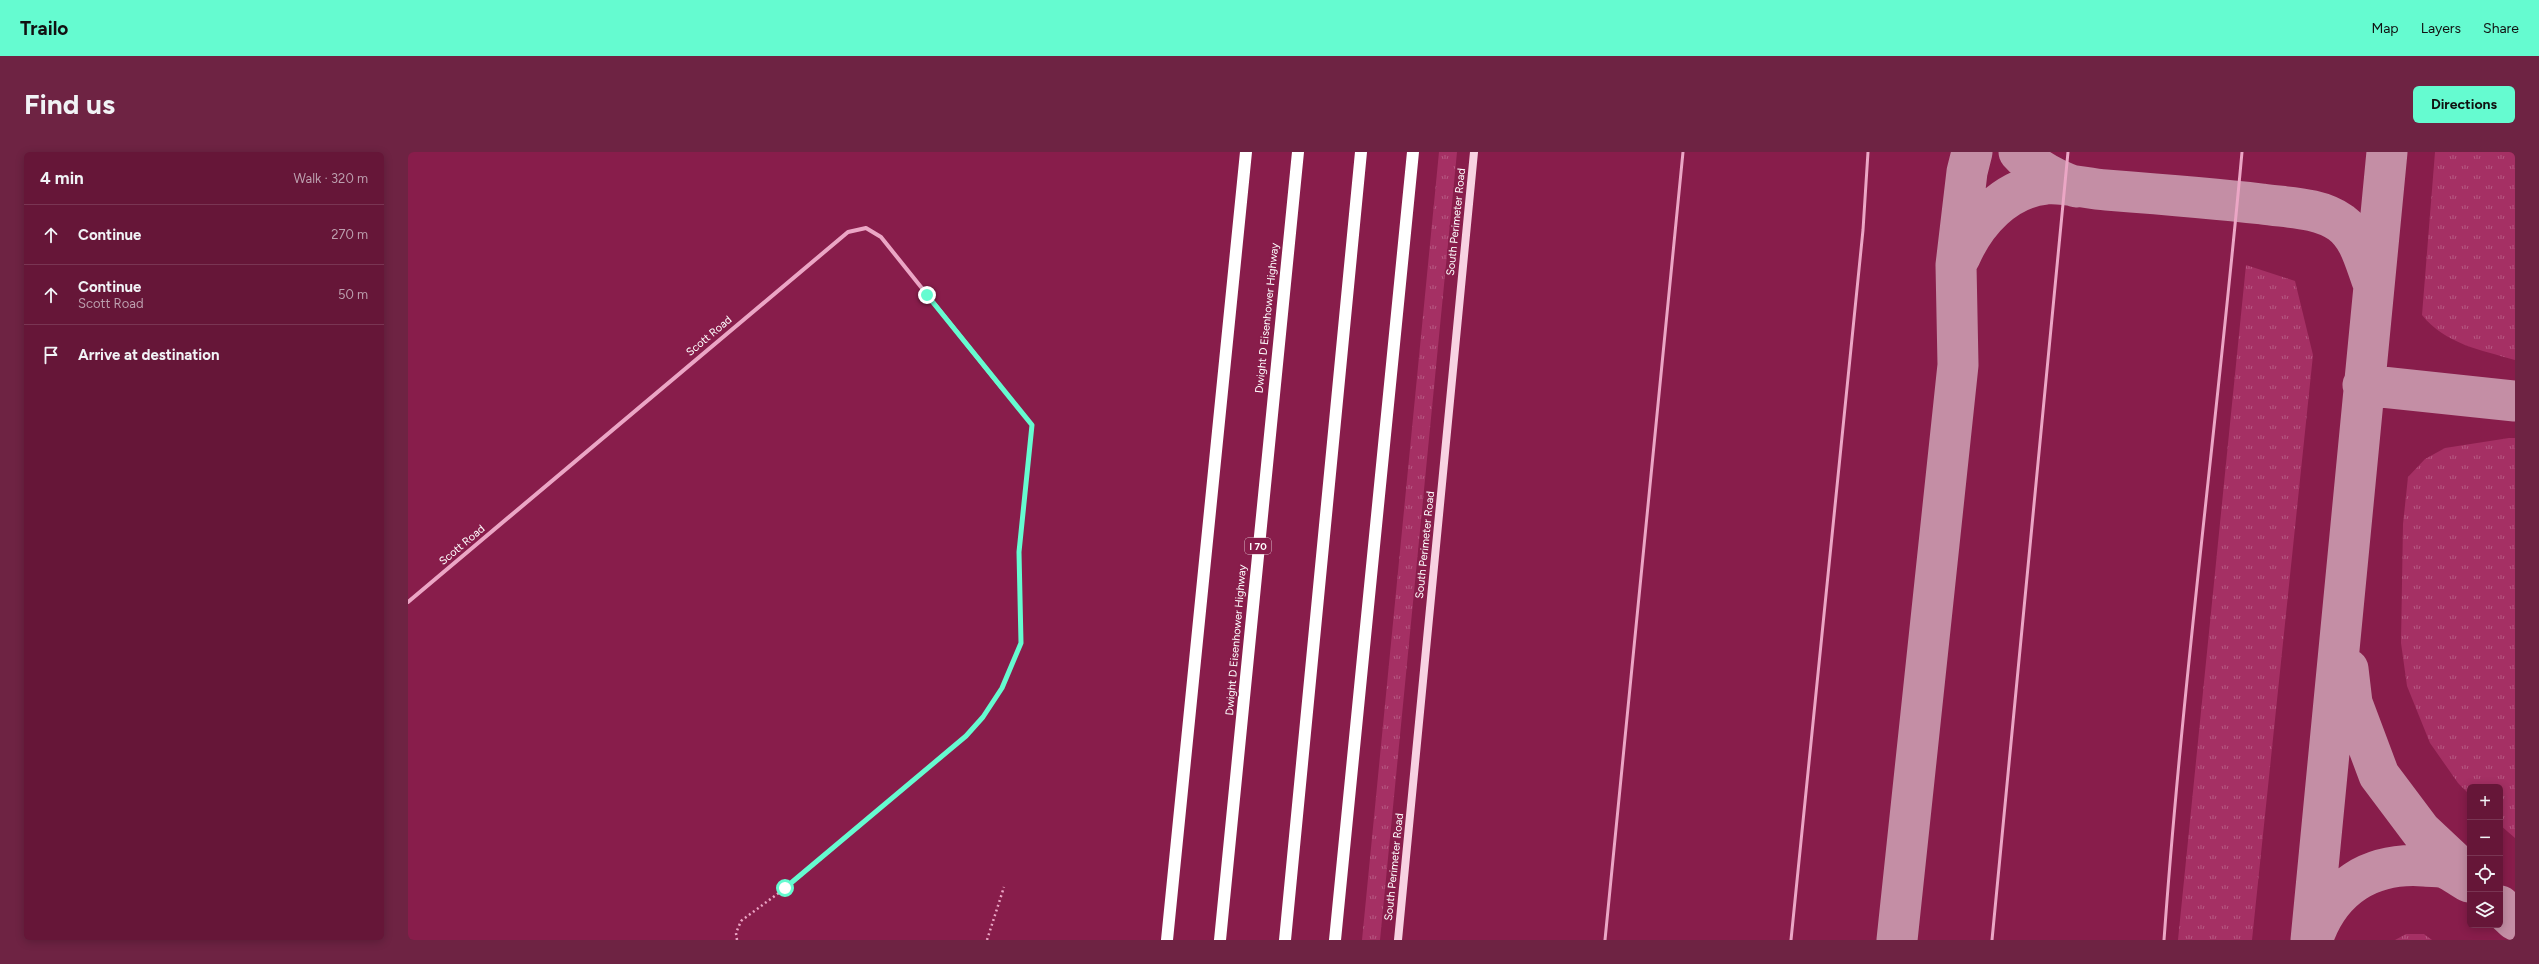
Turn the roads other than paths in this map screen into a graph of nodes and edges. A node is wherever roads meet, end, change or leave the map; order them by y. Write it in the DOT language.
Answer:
graph roads {
  1 [pos="1246,152"];
  2 [pos="1298,152"];
  3 [pos="1361,152"];
  4 [pos="1413,152"];
  5 [pos="1474,152"];
  6 [pos="1683,152"];
  7 [pos="1868,152"];
  8 [pos="2068,152"];
  9 [pos="2242,152"];
  10 [pos="1002,388"];
  11 [pos="408,602"];
  12 [pos="1167,940"];
  13 [pos="1220,940"];
  14 [pos="1285,940"];
  15 [pos="1335,940"];
  16 [pos="1398,940"];
  17 [pos="1605,940"];
  18 [pos="1791,940"];
  19 [pos="1992,940"];
  20 [pos="2164,940"];
  1 -- 12 [label="highway"];
  2 -- 13 [label="highway, Dwight D Eisenhower Highway / I 70"];
  3 -- 14 [label="highway"];
  4 -- 15 [label="highway"];
  5 -- 16 [label="street, South Perimeter Road"];
  6 -- 17 [label="lane"];
  7 -- 18 [label="lane"];
  8 -- 19 [label="lane"];
  9 -- 20 [label="lane"];
  10 -- 11 [label="street, Scott Road"];
}
